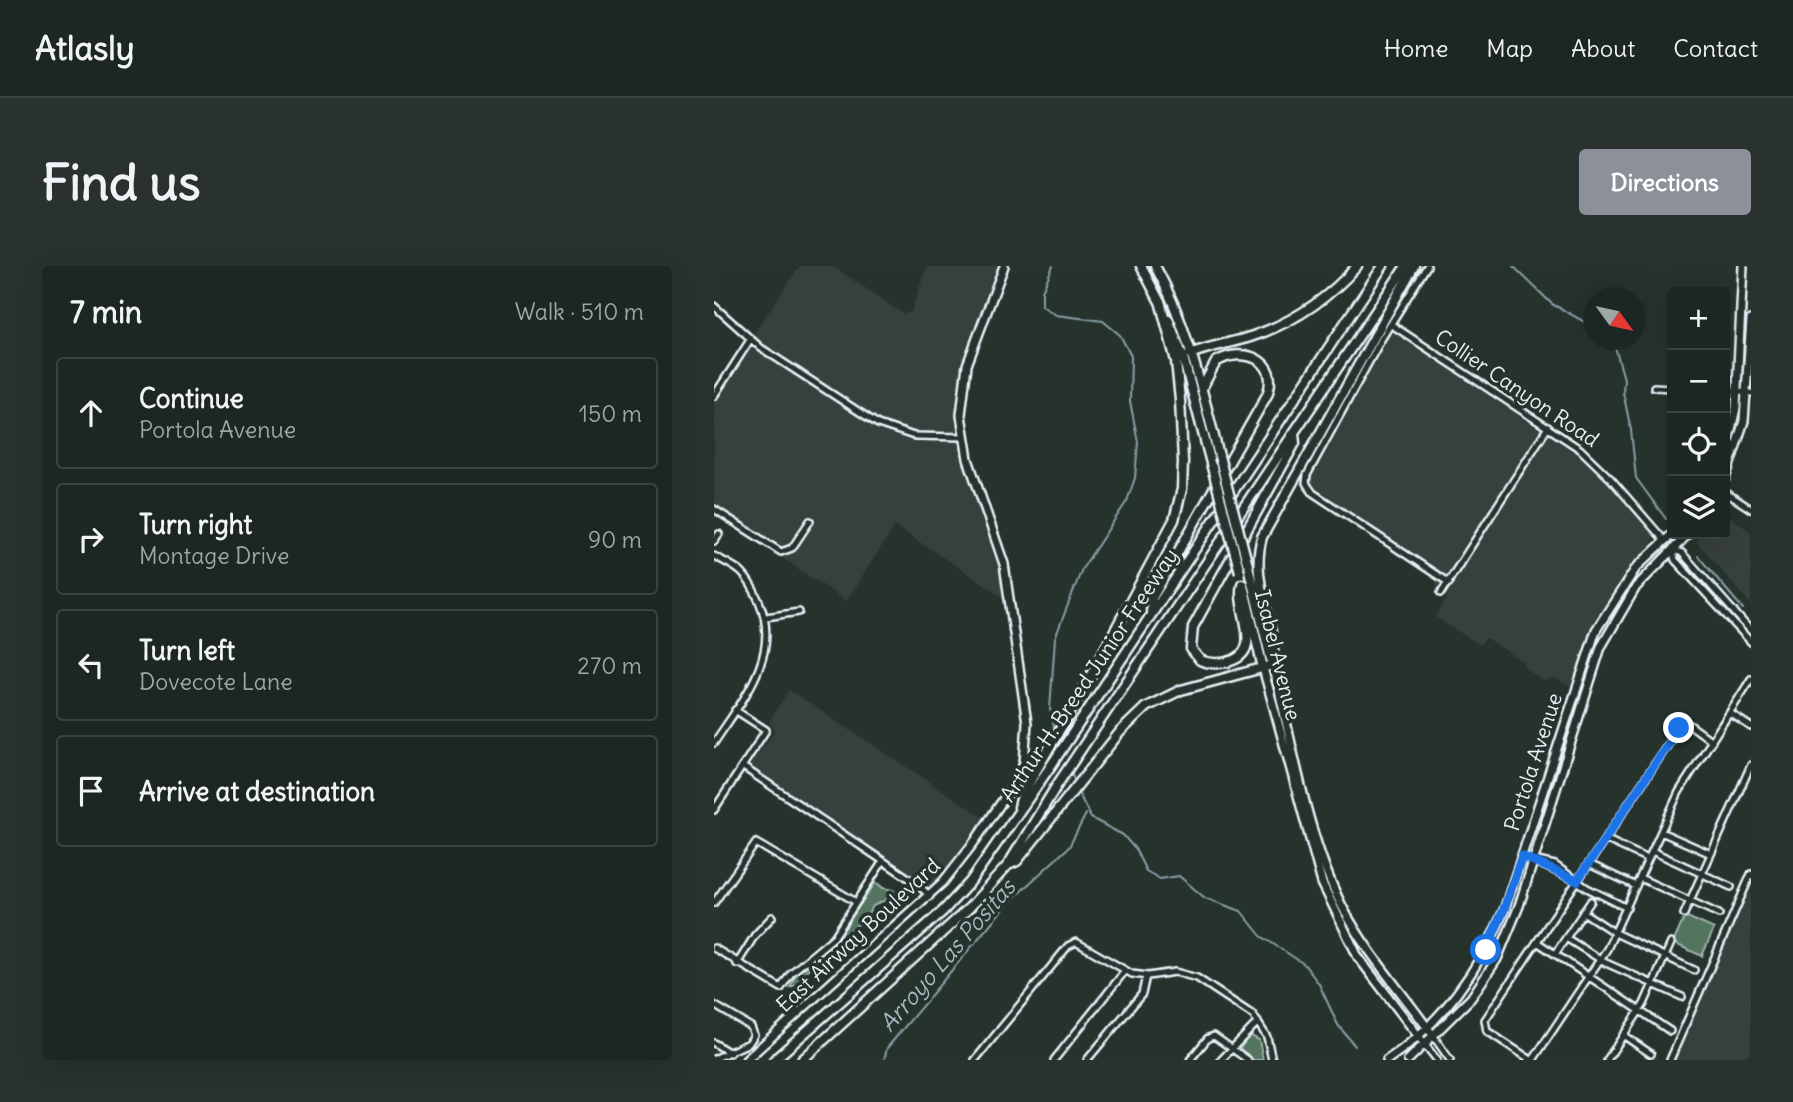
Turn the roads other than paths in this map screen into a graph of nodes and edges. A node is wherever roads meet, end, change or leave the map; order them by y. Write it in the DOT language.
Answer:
graph roads {
  1 [pos="1004,266"];
  2 [pos="1141,266"];
  3 [pos="1155,266"];
  4 [pos="1357,266"];
  5 [pos="1383,266"];
  6 [pos="1406,266"];
  7 [pos="1414,266"];
  8 [pos="1427,266"];
  9 [pos="1744,266"];
  10 [pos="1160,301"];
  11 [pos="714,306"];
  12 [pos="1751,320"];
  13 [pos="1392,325"];
  14 [pos="750,340"];
  15 [pos="1193,352"];
  16 [pos="1183,357"];
  17 [pos="1654,387"];
  18 [pos="1202,388"];
  19 [pos="1667,388"];
  20 [pos="1730,391"];
  21 [pos="1737,392"];
  22 [pos="1749,392"];
  23 [pos="714,396"];
  24 [pos="1548,427"];
  25 [pos="1294,434"];
  26 [pos="963,438"];
  27 [pos="1730,439"];
  28 [pos="1726,476"];
  29 [pos="1730,495"];
  30 [pos="714,509"];
  31 [pos="1751,509"];
  32 [pos="810,521"];
  33 [pos="719,534"];
  34 [pos="1667,538"];
  35 [pos="1683,539"];
  36 [pos="1664,540"];
  37 [pos="714,541"];
  38 [pos="1672,549"];
  39 [pos="714,556"];
  40 [pos="1449,583"];
  41 [pos="1242,584"];
  42 [pos="1441,593"];
  43 [pos="799,612"];
  44 [pos="1151,613"];
  45 [pos="766,617"];
  46 [pos="1751,631"];
  47 [pos="1751,642"];
  48 [pos="1273,665"];
  49 [pos="1263,668"];
  50 [pos="1751,679"];
  51 [pos="735,710"];
  52 [pos="1730,713"];
  53 [pos="1751,727"];
  54 [pos="1712,741"];
  55 [pos="714,743"];
  56 [pos="1751,765"];
  57 [pos="743,767"];
  58 [pos="714,810"];
  59 [pos="1017,814"];
  60 [pos="1661,832"];
  61 [pos="1605,839"];
  62 [pos="1652,851"];
  63 [pos="1711,854"];
  64 [pos="1522,856"];
  65 [pos="1648,859"];
  66 [pos="1533,860"];
  67 [pos="884,861"];
  68 [pos="1589,864"];
  69 [pos="1007,865"];
  70 [pos="1703,874"];
  71 [pos="1751,874"];
  72 [pos="1640,878"];
  73 [pos="1577,881"];
  74 [pos="1636,886"];
  75 [pos="1731,887"];
  76 [pos="716,895"];
  77 [pos="930,896"];
  78 [pos="1591,901"];
  79 [pos="1690,901"];
  80 [pos="856,902"];
  81 [pos="714,903"];
  82 [pos="1627,908"];
  83 [pos="1583,912"];
  84 [pos="1684,914"];
  85 [pos="1720,914"];
  86 [pos="772,917"];
  87 [pos="1615,933"];
  88 [pos="1566,937"];
  89 [pos="1537,942"];
  90 [pos="1671,943"];
  91 [pos="714,948"];
  92 [pos="1555,954"];
  93 [pos="1665,957"];
  94 [pos="1600,959"];
  95 [pos="737,964"];
  96 [pos="1694,970"];
  97 [pos="1125,971"];
  98 [pos="1146,976"];
  99 [pos="1589,977"];
  100 [pos="1653,984"];
  101 [pos="1682,998"];
  102 [pos="714,1005"];
  103 [pos="1639,1010"];
  104 [pos="1258,1021"];
  105 [pos="1426,1026"];
  106 [pos="1670,1031"];
  107 [pos="1417,1035"];
  108 [pos="1623,1035"];
  109 [pos="1434,1037"];
  110 [pos="714,1043"];
  111 [pos="1232,1046"];
  112 [pos="1426,1046"];
  113 [pos="730,1053"];
  114 [pos="1651,1054"];
  115 [pos="714,1059"];
  116 [pos="746,1060"];
  117 [pos="775,1060"];
  118 [pos="802,1060"];
  119 [pos="975,1060"];
  120 [pos="1054,1060"];
  121 [pos="1087,1060"];
  122 [pos="1190,1060"];
  123 [pos="1221,1060"];
  124 [pos="1248,1060"];
  125 [pos="1272,1060"];
  126 [pos="1387,1060"];
  127 [pos="1408,1060"];
  128 [pos="1437,1060"];
  129 [pos="1450,1060"];
  130 [pos="1532,1060"];
  131 [pos="1607,1060"];
  132 [pos="1670,1060"];
  1 -- 26 [label="main road, East Airway Boulevard"];
  2 -- 10 [label="highway, Isabel Avenue"];
  3 -- 15 [label="highway, Isabel Avenue"];
  4 -- 15 [label="highway"];
  5 -- 44 [label="highway, Arthur H. Breed Junior Freeway"];
  6 -- 25 [label="highway, Arthur H. Breed Junior Freeway"];
  7 -- 48 [label="highway"];
  8 -- 13 [label="street"];
  9 -- 21 [label="main road"];
  10 -- 16 [label="highway, Isabel Avenue"];
  10 -- 59 [label="highway"];
  11 -- 14 [label="street"];
  12 -- 22 [label="main road"];
  13 -- 24 [label="street, Collier Canyon Road"];
  13 -- 40 [label="street"];
  14 -- 23 [label="street"];
  14 -- 26 [label="street"];
  15 -- 16 [label="highway"];
  15 -- 18 [label="highway, Isabel Avenue"];
  16 -- 41 [label="highway, Isabel Avenue, bridge"];
  17 -- 19 [label="street"];
  18 -- 44 [label="highway"];
  18 -- 48 [label="highway, Isabel Avenue, bridge"];
  20 -- 21 [label="street"];
  21 -- 22 [label="street"];
  21 -- 27 [label="main road"];
  22 -- 28 [label="main road"];
  24 -- 36 [label="street, Collier Canyon Road"];
  24 -- 40 [label="street"];
  25 -- 41 [label="highway"];
  25 -- 69 [label="highway, Arthur H. Breed Junior Freeway"];
  26 -- 77 [label="main road, East Airway Boulevard"];
  29 -- 31 [label="street"];
  30 -- 32 [label="street"];
  33 -- 37 [label="street"];
  34 -- 36 [label="main road, Portola Avenue"];
  35 -- 38 [label="main road, Portola Avenue"];
  36 -- 38 [label="main road, Collier Canyon Road"];
  36 -- 64 [label="main road, Portola Avenue"];
  38 -- 46 [label="street, Collier Canyon Road"];
  38 -- 47 [label="street, Collier Canyon Road"];
  38 -- 66 [label="main road, Portola Avenue"];
  39 -- 45 [label="street"];
  40 -- 42 [label="street"];
  41 -- 49 [label="highway, Isabel Avenue"];
  43 -- 45 [label="street"];
  44 -- 59 [label="highway, Arthur H. Breed Junior Freeway"];
  45 -- 51 [label="street"];
  48 -- 49 [label="highway"];
  48 -- 105 [label="main road, Isabel Avenue"];
  49 -- 69 [label="highway"];
  49 -- 107 [label="main road, Isabel Avenue"];
  50 -- 52 [label="street"];
  51 -- 55 [label="street"];
  51 -- 57 [label="street"];
  52 -- 53 [label="street"];
  52 -- 54 [label="street"];
  54 -- 60 [label="street"];
  54 -- 61 [label="street"];
  56 -- 63 [label="street"];
  57 -- 58 [label="street"];
  57 -- 67 [label="street"];
  59 -- 117 [label="highway, Arthur H. Breed Junior Freeway"];
  60 -- 62 [label="street"];
  60 -- 63 [label="street"];
  61 -- 65 [label="street"];
  61 -- 68 [label="street"];
  62 -- 65 [label="street"];
  62 -- 70 [label="street"];
  63 -- 70 [label="street"];
  64 -- 66 [label="street"];
  64 -- 105 [label="main road, Portola Avenue"];
  65 -- 72 [label="street"];
  66 -- 73 [label="street"];
  66 -- 109 [label="main road, Portola Avenue"];
  67 -- 77 [label="street"];
  67 -- 80 [label="street"];
  68 -- 73 [label="street"];
  68 -- 74 [label="street"];
  69 -- 118 [label="highway, Arthur H. Breed Junior Freeway"];
  70 -- 75 [label="street"];
  70 -- 79 [label="street"];
  71 -- 132 [label="street"];
  72 -- 74 [label="street"];
  72 -- 79 [label="street"];
  73 -- 82 [label="street"];
  73 -- 89 [label="street"];
  74 -- 82 [label="street"];
  76 -- 80 [label="street"];
  76 -- 81 [label="street"];
  77 -- 116 [label="main road, East Airway Boulevard"];
  78 -- 83 [label="street"];
  79 -- 84 [label="street"];
  79 -- 85 [label="street"];
  80 -- 95 [label="street"];
  82 -- 87 [label="street"];
  83 -- 87 [label="street"];
  83 -- 88 [label="street"];
  86 -- 95 [label="street"];
  87 -- 93 [label="street"];
  87 -- 94 [label="street"];
  88 -- 92 [label="street"];
  88 -- 94 [label="street"];
  89 -- 92 [label="street"];
  89 -- 130 [label="street"];
  90 -- 93 [label="street"];
  91 -- 95 [label="street"];
  92 -- 99 [label="street"];
  93 -- 96 [label="street"];
  93 -- 100 [label="street"];
  94 -- 99 [label="street"];
  94 -- 100 [label="street"];
  97 -- 98 [label="street"];
  97 -- 119 [label="street"];
  97 -- 120 [label="street"];
  98 -- 104 [label="street"];
  98 -- 121 [label="street"];
  99 -- 103 [label="street"];
  99 -- 130 [label="street"];
  100 -- 101 [label="street"];
  100 -- 103 [label="street"];
  102 -- 113 [label="street"];
  103 -- 106 [label="street"];
  103 -- 108 [label="street"];
  104 -- 111 [label="street"];
  104 -- 125 [label="street"];
  105 -- 107 [label="main road, Portola Avenue"];
  105 -- 109 [label="main road, Isabel Avenue"];
  107 -- 112 [label="main road, Isabel Avenue"];
  107 -- 126 [label="main road, Portola Avenue"];
  108 -- 114 [label="street"];
  108 -- 131 [label="street"];
  109 -- 112 [label="main road, Portola Avenue"];
  109 -- 129 [label="street"];
  110 -- 113 [label="street"];
  111 -- 122 [label="street"];
  111 -- 123 [label="street"];
  111 -- 124 [label="street"];
  112 -- 127 [label="main road, Portola Avenue"];
  112 -- 128 [label="street"];
  113 -- 115 [label="street"];
}
